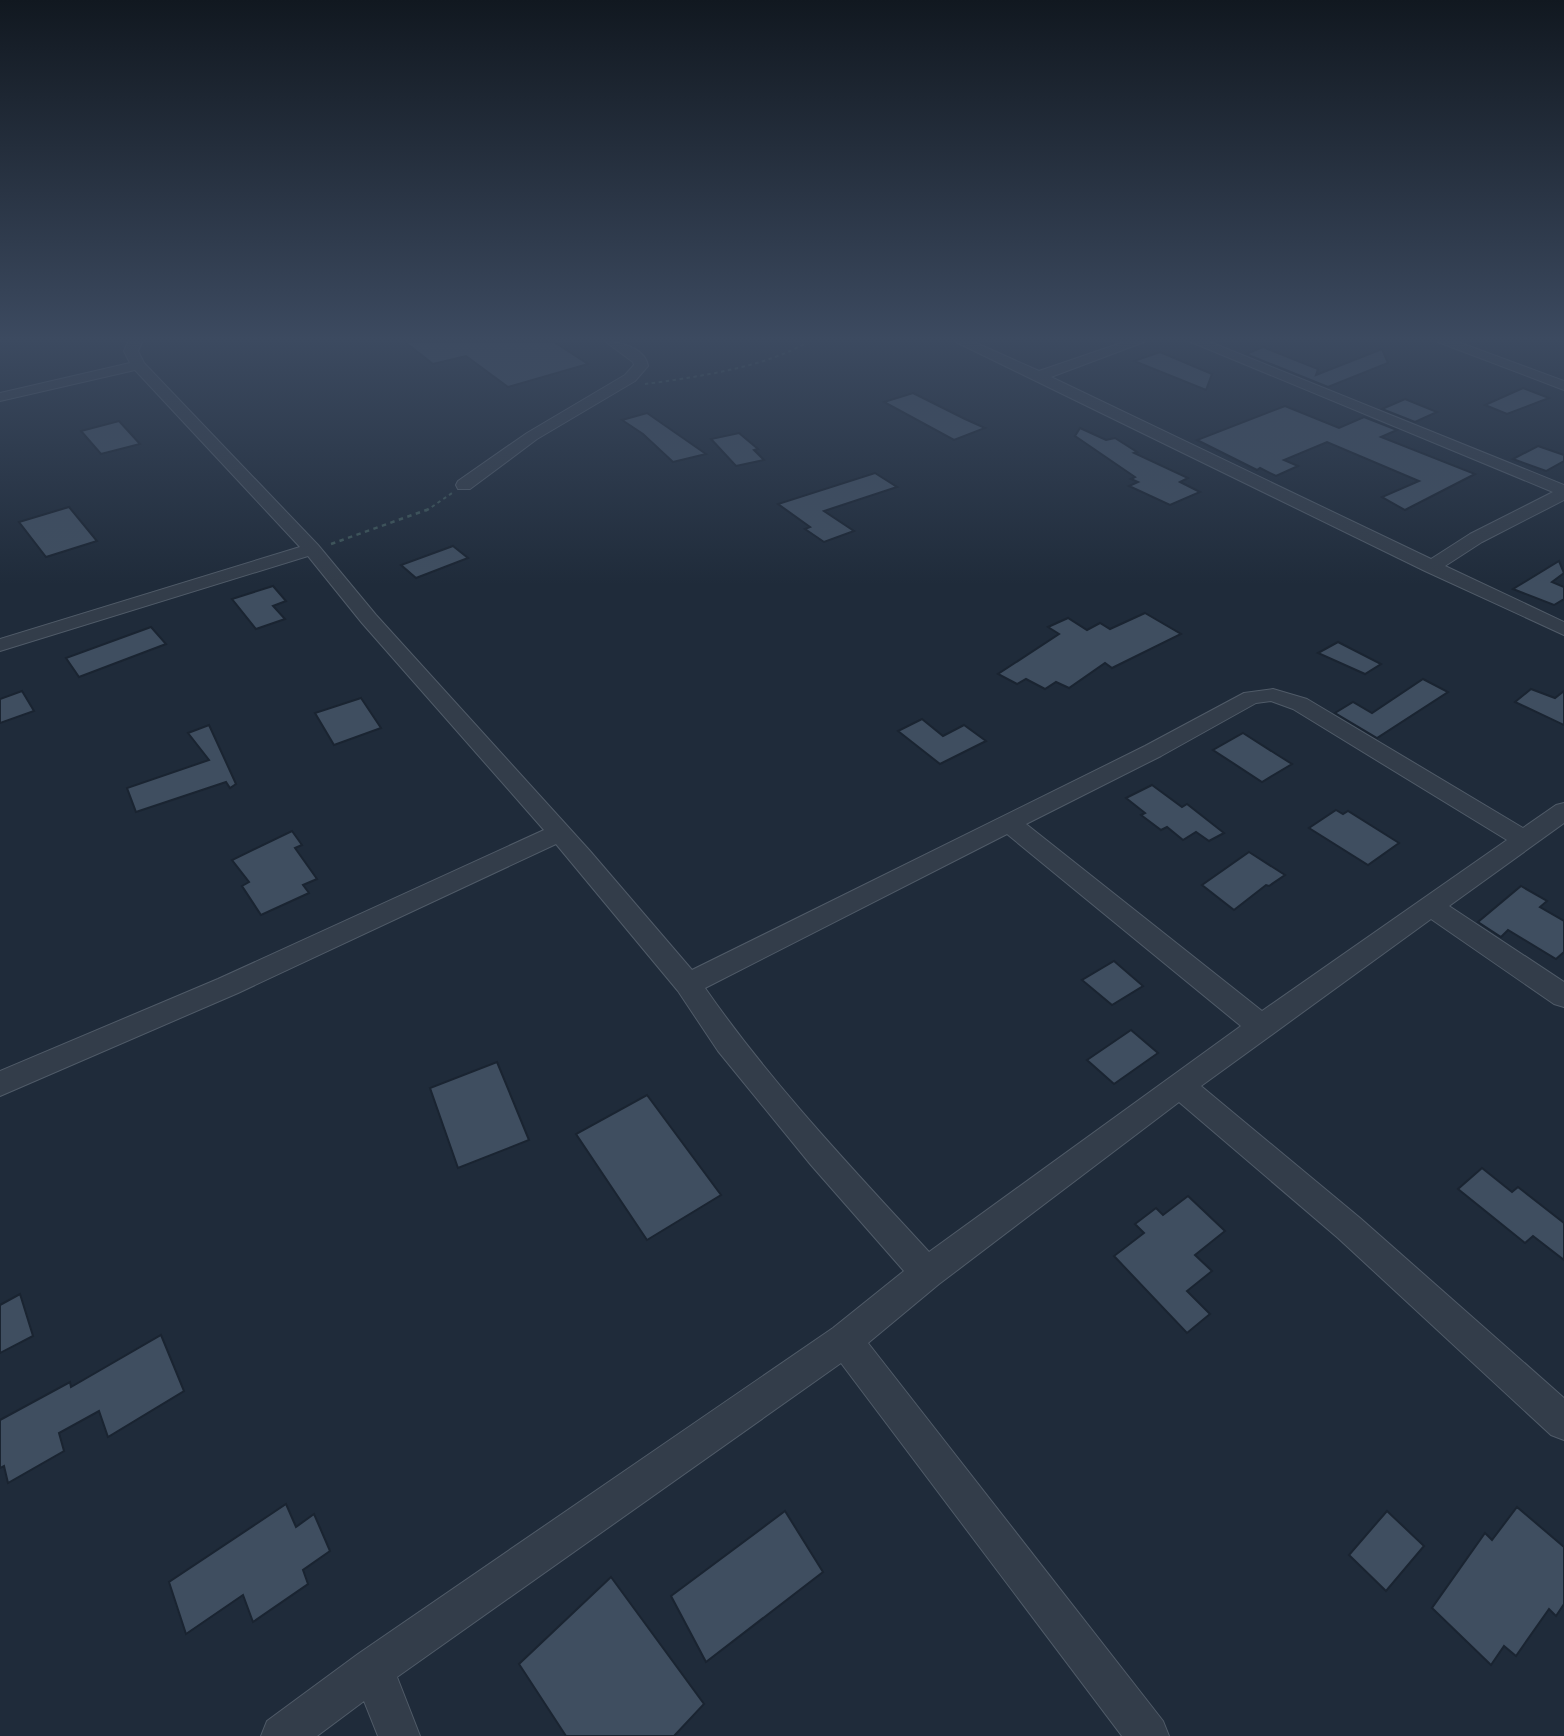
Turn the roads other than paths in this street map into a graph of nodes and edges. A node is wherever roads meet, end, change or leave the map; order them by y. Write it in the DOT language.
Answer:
graph roads {
  1 [pos="199,423"];
  2 [pos="555,423"];
  3 [pos="1136,423"];
  4 [pos="1396,423"];
  5 [pos="464,485"];
  6 [pos="1564,492"];
  7 [pos="312,548"];
  8 [pos="1431,567"];
  9 [pos="1564,629"];
  10 [pos="0,645"];
  11 [pos="1564,811"];
  12 [pos="1008,822"];
  13 [pos="558,833"];
  14 [pos="1523,839"];
  15 [pos="1430,906"];
  16 [pos="688,984"];
  17 [pos="1564,996"];
  18 [pos="1262,1027"];
  19 [pos="0,1084"];
  20 [pos="1180,1085"];
  21 [pos="927,1273"];
  22 [pos="845,1340"];
  23 [pos="1564,1422"];
  24 [pos="373,1669"];
  25 [pos="282,1736"];
  26 [pos="399,1736"];
  27 [pos="1148,1736"];
  1 -- 7 [label="street"];
  2 -- 5 [label="street"];
  3 -- 8 [label="street"];
  4 -- 6 [label="street"];
  6 -- 8 [label="street"];
  7 -- 10 [label="street"];
  7 -- 13 [label="street"];
  8 -- 9 [label="street"];
  11 -- 14 [label="street"];
  12 -- 14 [label="street"];
  12 -- 16 [label="street"];
  12 -- 18 [label="street"];
  13 -- 16 [label="street"];
  13 -- 19 [label="street"];
  14 -- 15 [label="street"];
  15 -- 17 [label="street"];
  15 -- 18 [label="street"];
  16 -- 21 [label="street"];
  18 -- 20 [label="street"];
  20 -- 21 [label="street"];
  20 -- 23 [label="street"];
  21 -- 22 [label="street"];
  22 -- 24 [label="street"];
  22 -- 27 [label="street"];
  24 -- 25 [label="street"];
  24 -- 26 [label="street"];
}
